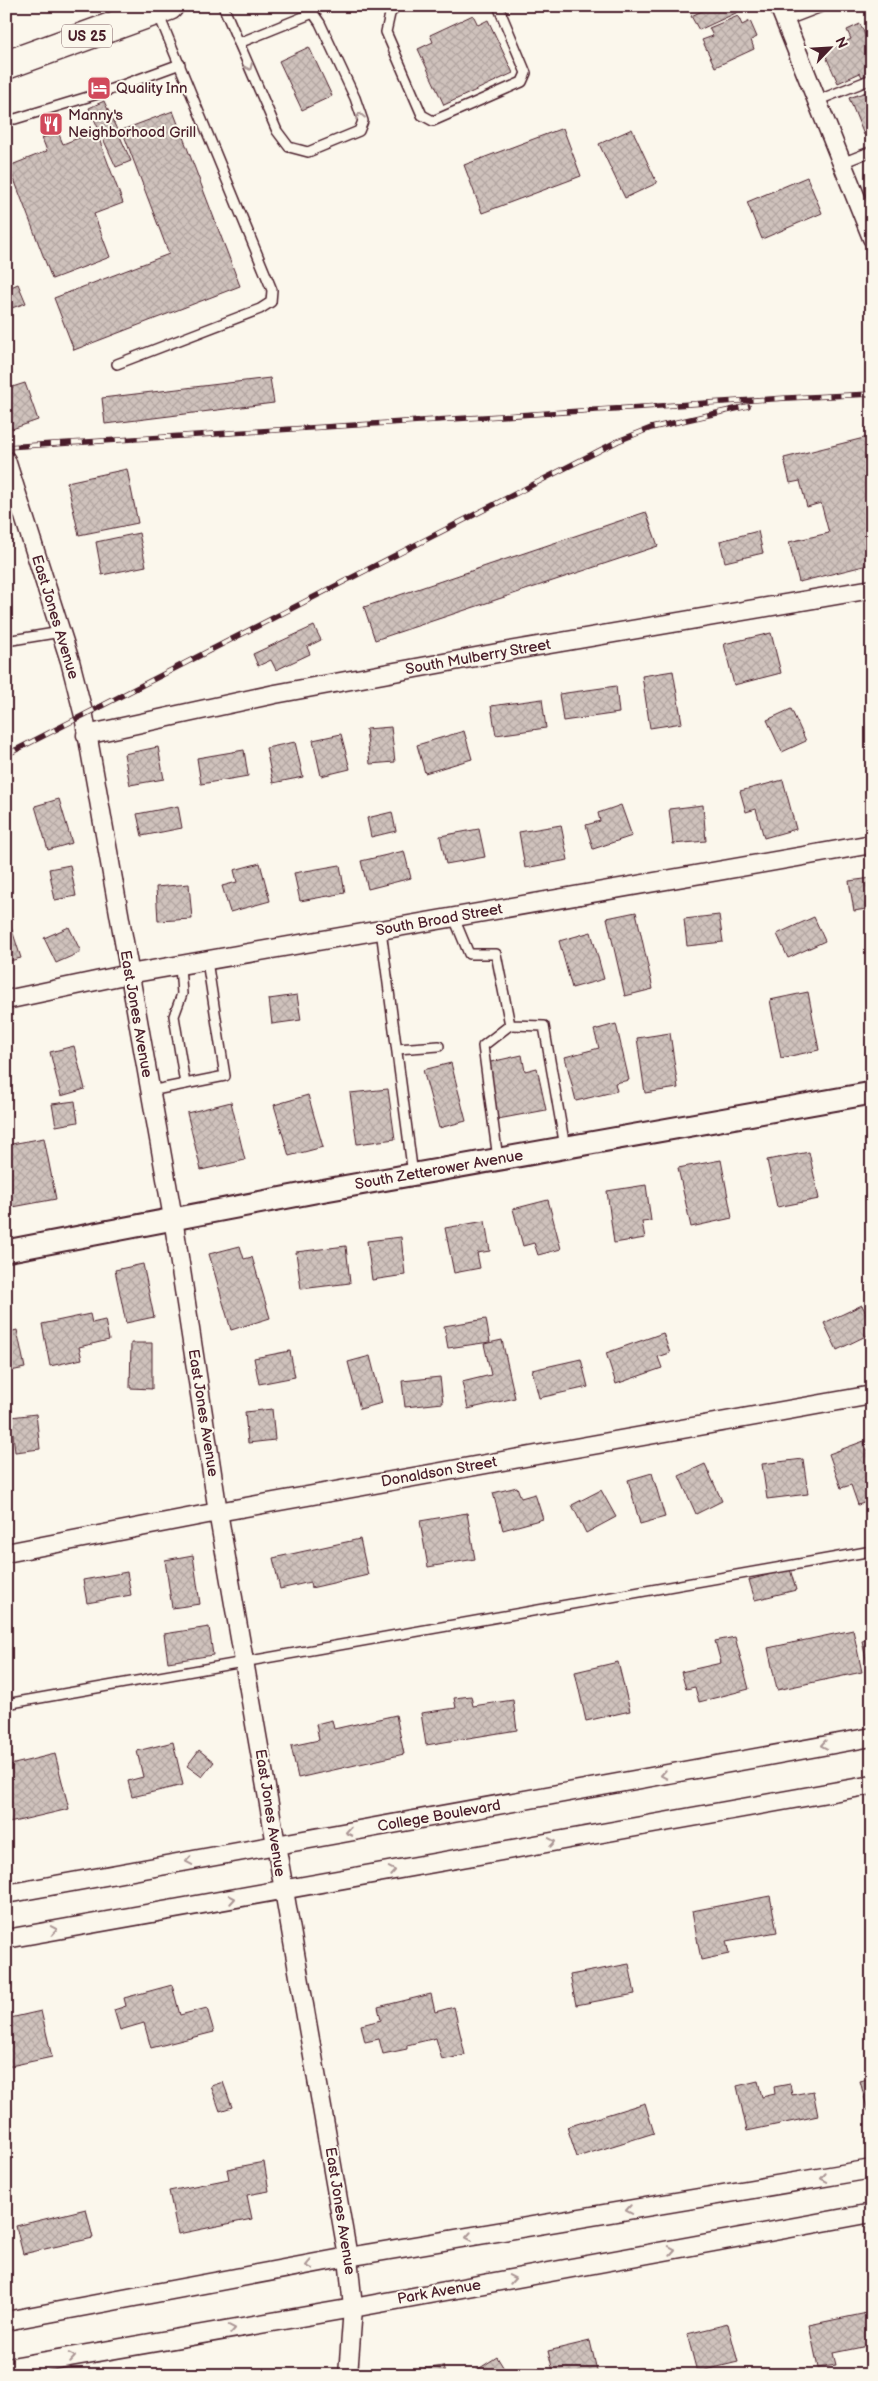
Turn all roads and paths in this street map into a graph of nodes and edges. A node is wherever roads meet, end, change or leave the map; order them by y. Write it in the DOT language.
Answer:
graph roads {
  1 [pos="223,6"];
  2 [pos="396,6"];
  3 [pos="498,6"];
  4 [pos="824,6"];
  5 [pos="163,8"];
  6 [pos="310,10"];
  7 [pos="782,14"];
  8 [pos="239,43"];
  9 [pos="180,64"];
  10 [pos="6,65"];
  11 [pos="872,79"];
  12 [pos="816,101"];
  13 [pos="6,118"];
  14 [pos="872,150"];
  15 [pos="842,163"];
  16 [pos="872,238"];
  17 [pos="117,364"];
  18 [pos="7,462"];
  19 [pos="872,590"];
  20 [pos="61,632"];
  21 [pos="6,641"];
  22 [pos="86,735"];
  23 [pos="872,844"];
  24 [pos="454,918"];
  25 [pos="381,930"];
  26 [pos="206,961"];
  27 [pos="180,966"];
  28 [pos="130,974"];
  29 [pos="6,1000"];
  30 [pos="510,1025"];
  31 [pos="439,1046"];
  32 [pos="398,1049"];
  33 [pos="185,1084"];
  34 [pos="150,1091"];
  35 [pos="872,1094"];
  36 [pos="566,1148"];
  37 [pos="498,1159"];
  38 [pos="413,1175"];
  39 [pos="173,1218"];
  40 [pos="6,1250"];
  41 [pos="872,1395"];
  42 [pos="218,1512"];
  43 [pos="872,1551"];
  44 [pos="6,1553"];
  45 [pos="245,1662"];
  46 [pos="6,1704"];
  47 [pos="872,1737"];
  48 [pos="872,1785"];
  49 [pos="275,1846"];
  50 [pos="283,1890"];
  51 [pos="6,1894"];
  52 [pos="6,1939"];
  53 [pos="872,2169"];
  54 [pos="872,2213"];
  55 [pos="348,2257"];
  56 [pos="353,2308"];
  57 [pos="6,2321"];
  58 [pos="6,2368"];
  59 [pos="348,2375"];
  1 -- 8 [label="lane"];
  2 -- 3 [label="lane"];
  4 -- 7 [label="lane"];
  5 -- 9 [label="lane"];
  5 -- 10 [label="main road, US 25"];
  6 -- 8 [label="lane"];
  8 -- 6 [label="lane, one-way"];
  7 -- 12 [label="street"];
  9 -- 13 [label="lane"];
  9 -- 17 [label="lane"];
  11 -- 12 [label="lane"];
  12 -- 15 [label="street"];
  14 -- 15 [label="lane"];
  15 -- 16 [label="street"];
  18 -- 20 [label="street, East Jones Avenue"];
  19 -- 22 [label="street, South Mulberry Street"];
  20 -- 21 [label="lane"];
  20 -- 22 [label="street, East Jones Avenue"];
  22 -- 28 [label="street, East Jones Avenue"];
  23 -- 24 [label="street, South Broad Street"];
  24 -- 25 [label="street, South Broad Street"];
  24 -- 30 [label="lane"];
  25 -- 26 [label="street, South Broad Street"];
  25 -- 32 [label="lane"];
  26 -- 27 [label="street, South Broad Street"];
  26 -- 33 [label="lane"];
  27 -- 28 [label="street, South Broad Street"];
  27 -- 33 [label="lane"];
  28 -- 29 [label="street, South Broad Street"];
  28 -- 34 [label="street, East Jones Avenue"];
  30 -- 36 [label="lane"];
  30 -- 37 [label="lane"];
  31 -- 32 [label="lane"];
  32 -- 38 [label="lane"];
  33 -- 34 [label="lane"];
  34 -- 39 [label="street, East Jones Avenue"];
  35 -- 36 [label="street, South Zetterower Avenue"];
  36 -- 37 [label="street, South Zetterower Avenue"];
  37 -- 38 [label="street, South Zetterower Avenue"];
  38 -- 39 [label="street, South Zetterower Avenue"];
  39 -- 40 [label="street, South Zetterower Avenue"];
  39 -- 42 [label="street, East Jones Avenue"];
  41 -- 42 [label="street, Donaldson Street"];
  42 -- 44 [label="street, Donaldson Street"];
  42 -- 45 [label="street, East Jones Avenue"];
  43 -- 45 [label="lane"];
  45 -- 46 [label="lane"];
  45 -- 49 [label="street, East Jones Avenue"];
  47 -- 49 [label="street, College Boulevard, one-way"];
  50 -- 48 [label="street, one-way"];
  49 -- 50 [label="street, East Jones Avenue"];
  49 -- 51 [label="street, College Boulevard, one-way"];
  52 -- 50 [label="street, one-way"];
  50 -- 55 [label="street, East Jones Avenue"];
  53 -- 55 [label="street, one-way"];
  56 -- 54 [label="street, Park Avenue, one-way"];
  55 -- 56 [label="street, East Jones Avenue"];
  55 -- 57 [label="street, one-way"];
  58 -- 56 [label="street, Park Avenue, one-way"];
  56 -- 59 [label="street, East Jones Avenue"];
}
